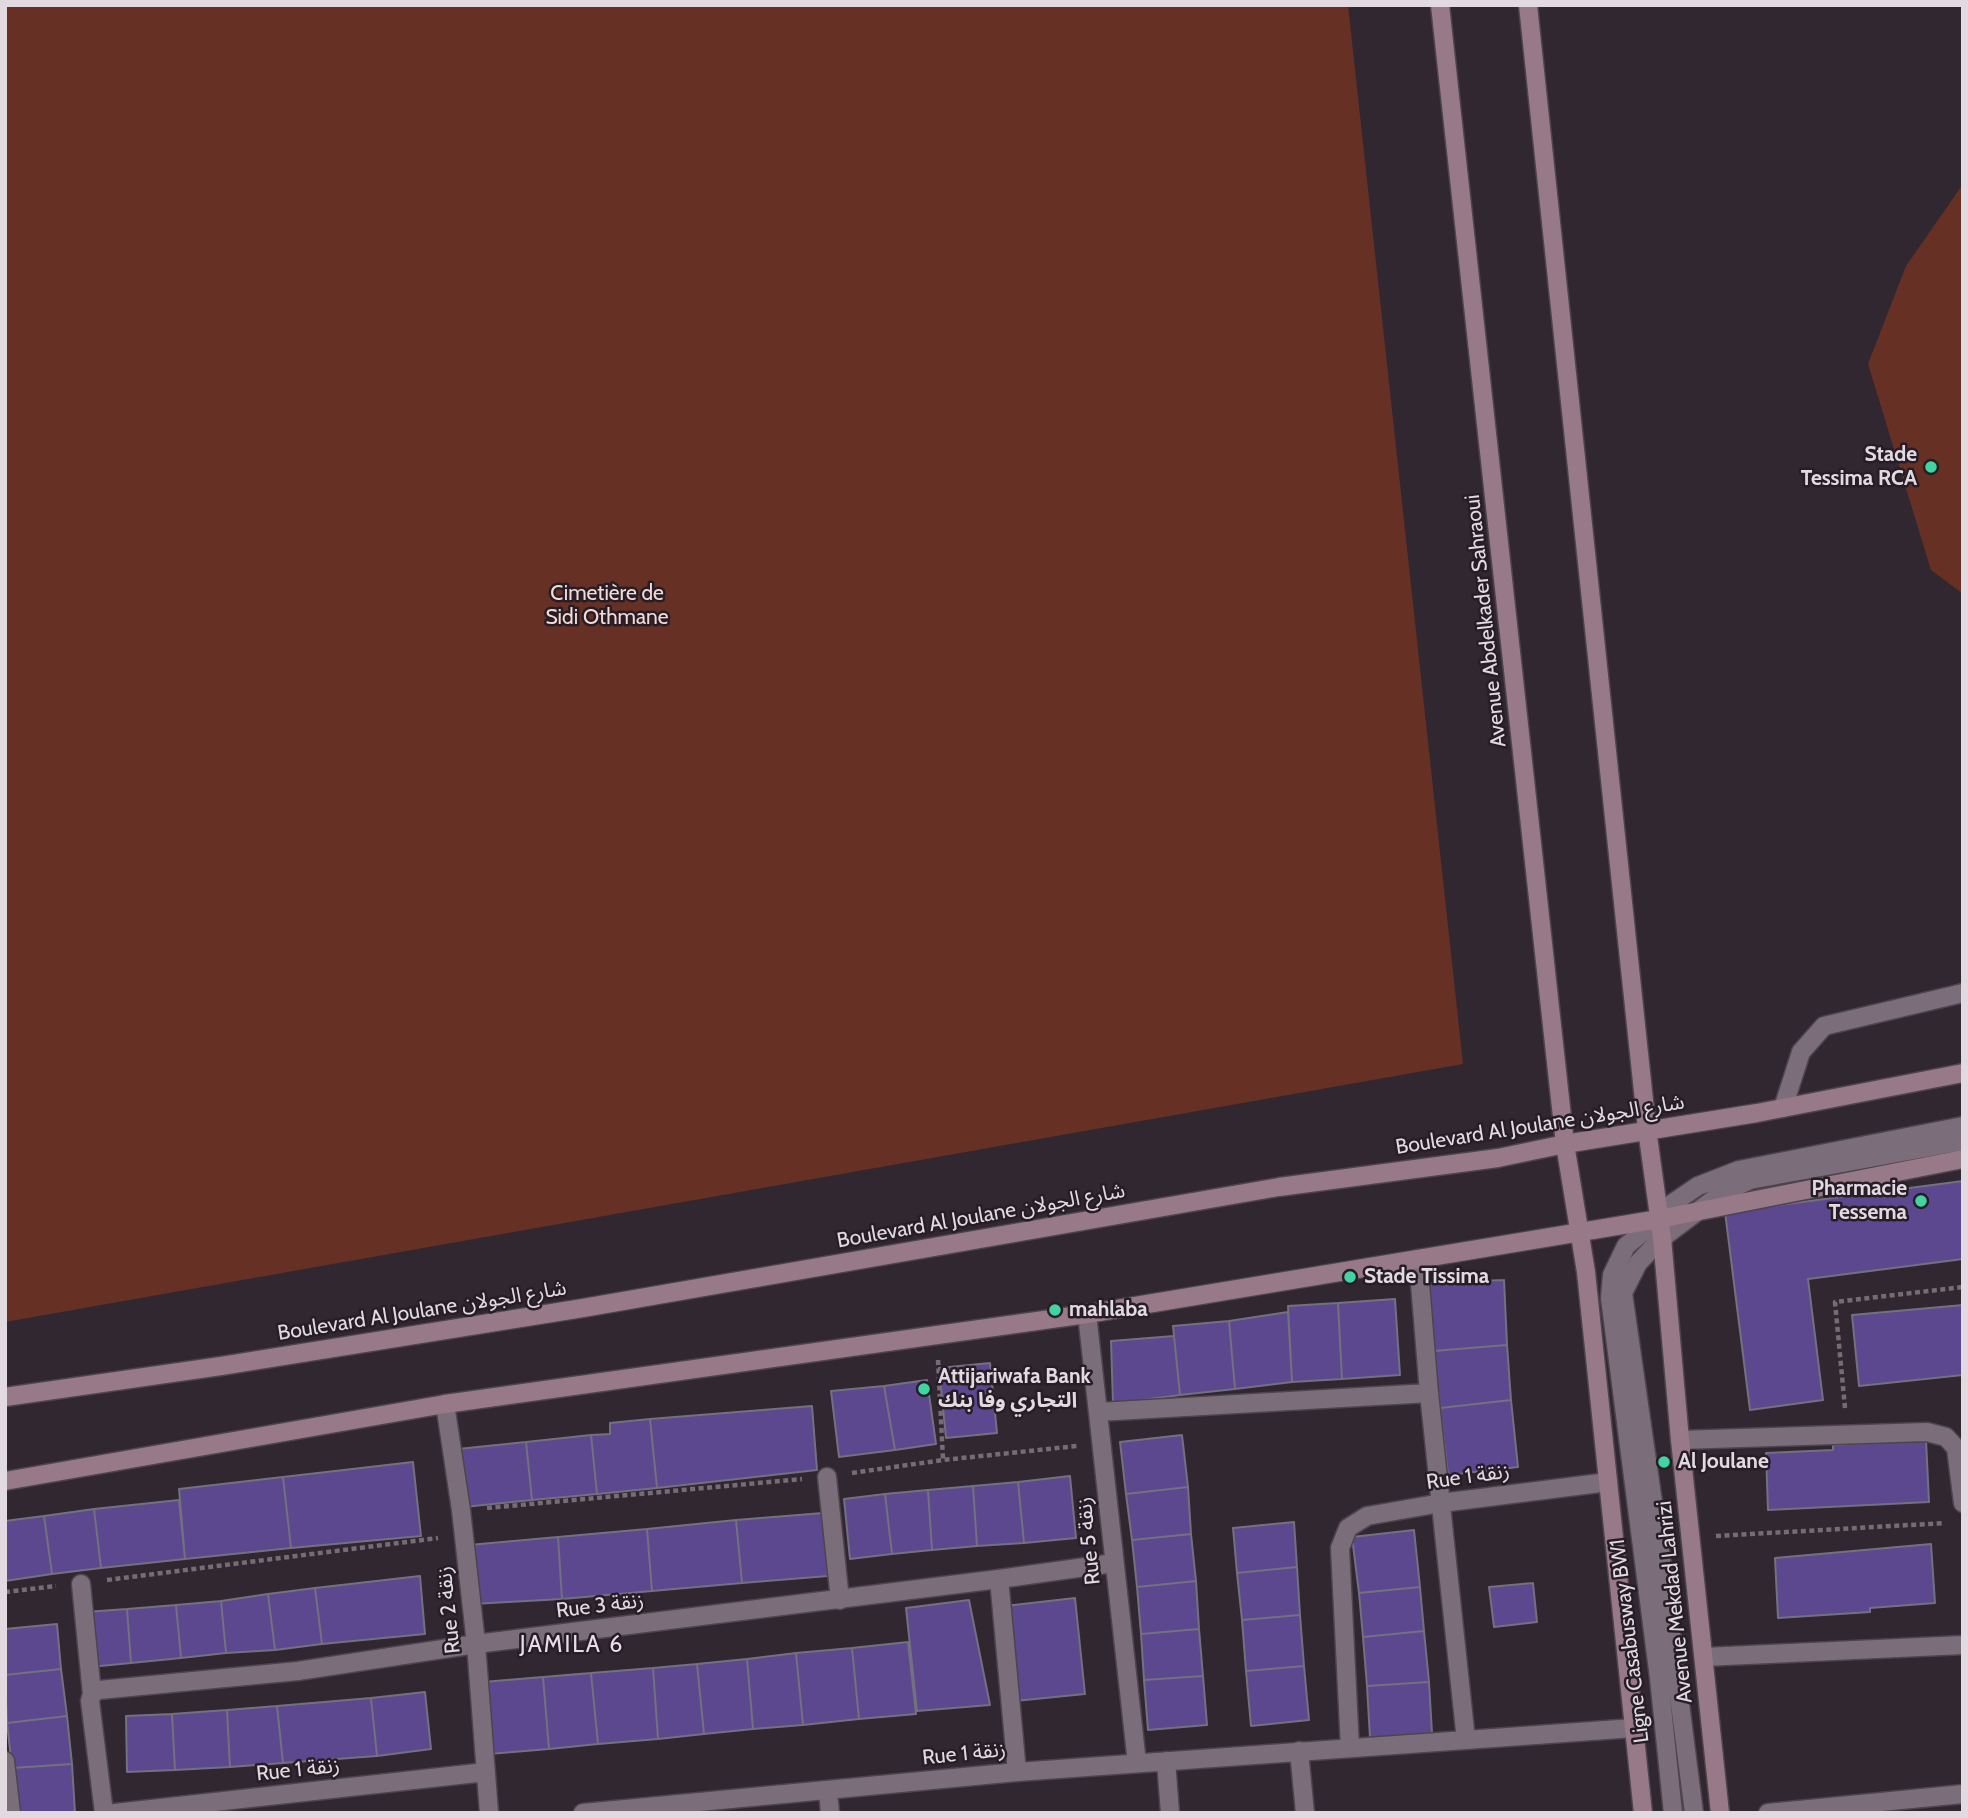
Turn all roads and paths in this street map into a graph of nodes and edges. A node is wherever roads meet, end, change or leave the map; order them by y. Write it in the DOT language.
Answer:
graph roads {
  1 [pos="1440,5"];
  2 [pos="1528,5"];
  3 [pos="1963,993"];
  4 [pos="1963,1073"];
  5 [pos="1783,1108"];
  6 [pos="1963,1126"];
  7 [pos="1647,1129"];
  8 [pos="1963,1141"];
  9 [pos="1565,1144"];
  10 [pos="1963,1159"];
  11 [pos="1699,1209"];
  12 [pos="1659,1219"];
  13 [pos="1580,1232"];
  14 [pos="1662,1238"];
  15 [pos="1418,1259"];
  16 [pos="1963,1287"];
  17 [pos="1087,1314"];
  18 [pos="937,1335"];
  19 [pos="1429,1393"];
  20 [pos="5,1397"];
  21 [pos="445,1404"];
  22 [pos="1098,1412"];
  23 [pos="1848,1433"];
  24 [pos="1680,1440"];
  25 [pos="1101,1444"];
  26 [pos="943,1460"];
  27 [pos="827,1477"];
  28 [pos="5,1482"];
  29 [pos="1608,1482"];
  30 [pos="1441,1503"];
  31 [pos="1963,1503"];
  32 [pos="461,1510"];
  33 [pos="1949,1522"];
  34 [pos="464,1535"];
  35 [pos="1691,1538"];
  36 [pos="1114,1563"];
  37 [pos="999,1579"];
  38 [pos="81,1584"];
  39 [pos="5,1592"];
  40 [pos="840,1600"];
  41 [pos="476,1644"];
  42 [pos="1963,1644"];
  43 [pos="1704,1657"];
  44 [pos="92,1694"];
  45 [pos="1634,1728"];
  46 [pos="1466,1740"];
  47 [pos="1350,1748"];
  48 [pos="1299,1751"];
  49 [pos="5,1761"];
  50 [pos="1167,1761"];
  51 [pos="1137,1763"];
  52 [pos="485,1772"];
  53 [pos="1017,1772"];
  54 [pos="828,1791"];
  55 [pos="1963,1794"];
  56 [pos="11,1813"];
  57 [pos="104,1813"];
  58 [pos="115,1813"];
  59 [pos="489,1813"];
  60 [pos="583,1813"];
  61 [pos="830,1813"];
  62 [pos="1170,1813"];
  63 [pos="1305,1813"];
  64 [pos="1643,1813"];
  65 [pos="1673,1813"];
  66 [pos="1694,1813"];
  67 [pos="1720,1813"];
  68 [pos="1768,1813"];
  1 -- 9 [label="main road, Avenue Abdelkader Sahraoui"];
  2 -- 7 [label="main road"];
  3 -- 5 [label="street"];
  4 -- 5 [label="main road, Boulevard Al Joulane شارع الجولان"];
  5 -- 7 [label="main road, Boulevard Al Joulane شارع الجولان"];
  6 -- 12 [label="street, Ligne Casabusway BW1"];
  7 -- 9 [label="main road, Boulevard Al Joulane شارع الجولان"];
  7 -- 12 [label="main road"];
  8 -- 11 [label="street, Ligne Casabusway BW1"];
  9 -- 13 [label="main road, Avenue Abdelkader Sahraoui"];
  9 -- 20 [label="main road, Boulevard Al Joulane شارع الجولان"];
  10 -- 11 [label="main road"];
  11 -- 12 [label="main road"];
  11 -- 14 [label="street, Ligne Casabusway BW1"];
  12 -- 13 [label="main road"];
  12 -- 14 [label="main road, Avenue Mekdad Lahrizi"];
  12 -- 65 [label="street, Ligne Casabusway BW1"];
  13 -- 15 [label="main road"];
  13 -- 29 [label="main road"];
  14 -- 24 [label="main road, Avenue Mekdad Lahrizi"];
  14 -- 66 [label="street, Ligne Casabusway BW1"];
  15 -- 17 [label="main road"];
  15 -- 19 [label="street"];
  16 -- 23 [label="path"];
  17 -- 18 [label="main road"];
  17 -- 22 [label="street, Rue 5 زنقة"];
  18 -- 21 [label="main road"];
  18 -- 26 [label="path"];
  19 -- 22 [label="street"];
  19 -- 30 [label="street"];
  21 -- 28 [label="main road"];
  21 -- 32 [label="street, Rue 2 زنقة"];
  22 -- 25 [label="street, Rue 5 زنقة"];
  23 -- 24 [label="street"];
  23 -- 31 [label="street"];
  24 -- 35 [label="main road, Avenue Mekdad Lahrizi"];
  25 -- 26 [label="path"];
  25 -- 36 [label="street, Rue 5 زنقة"];
  26 -- 27 [label="path"];
  27 -- 32 [label="path"];
  27 -- 40 [label="street"];
  29 -- 30 [label="street, Rue 1 زنقة"];
  29 -- 45 [label="main road"];
  30 -- 46 [label="street"];
  30 -- 47 [label="street, Rue 1 زنقة"];
  32 -- 34 [label="street, Rue 2 زنقة"];
  33 -- 35 [label="path"];
  34 -- 38 [label="path"];
  34 -- 41 [label="street, Rue 2 زنقة"];
  35 -- 43 [label="main road, Avenue Mekdad Lahrizi"];
  36 -- 37 [label="street, Rue 3 زنقة"];
  36 -- 51 [label="street, Rue 5 زنقة"];
  37 -- 40 [label="street, Rue 3 زنقة"];
  37 -- 53 [label="street"];
  38 -- 39 [label="path"];
  38 -- 44 [label="street"];
  40 -- 41 [label="street, Rue 3 زنقة"];
  41 -- 44 [label="street, Rue 3 زنقة"];
  41 -- 52 [label="street, Rue 2 زنقة"];
  42 -- 43 [label="street"];
  43 -- 67 [label="main road, Avenue Mekdad Lahrizi"];
  44 -- 57 [label="street"];
  45 -- 46 [label="street, Rue 1 زنقة"];
  45 -- 64 [label="main road"];
  46 -- 47 [label="street, Rue 1 زنقة"];
  47 -- 48 [label="street, Rue 1 زنقة"];
  48 -- 50 [label="street, Rue 1 زنقة"];
  48 -- 63 [label="street"];
  49 -- 56 [label="street"];
  50 -- 51 [label="street, Rue 1 زنقة"];
  50 -- 62 [label="street"];
  51 -- 53 [label="street, Rue 1 زنقة"];
  52 -- 58 [label="street, Rue 1 زنقة"];
  52 -- 59 [label="street, Rue 2 زنقة"];
  53 -- 54 [label="street, Rue 1 زنقة"];
  54 -- 60 [label="street, Rue 1 زنقة"];
  54 -- 61 [label="street"];
  55 -- 68 [label="street"];
}
